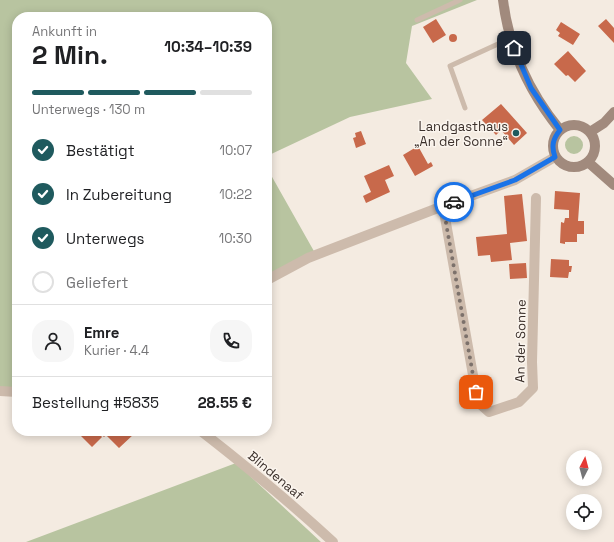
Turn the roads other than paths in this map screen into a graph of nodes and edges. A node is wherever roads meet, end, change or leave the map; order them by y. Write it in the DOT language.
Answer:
graph roads {
  1 [pos="460,0"];
  2 [pos="503,0"];
  3 [pos="417,20"];
  4 [pos="511,38"];
  5 [pos="465,108"];
  6 [pos="614,112"];
  7 [pos="560,130"];
  8 [pos="590,132"];
  9 [pos="555,157"];
  10 [pos="588,162"];
  11 [pos="614,185"];
  12 [pos="536,198"];
  13 [pos="443,206"];
  14 [pos="272,277"];
  15 [pos="0,391"];
  16 [pos="12,392"];
  17 [pos="207,436"];
  18 [pos="333,542"];
  1 -- 3 [label="lane"];
  2 -- 4 [label="main road"];
  4 -- 5 [label="lane"];
  4 -- 7 [label="main road"];
  6 -- 8 [label="main road"];
  7 -- 8 [label="main road"];
  7 -- 9 [label="main road"];
  8 -- 10 [label="main road"];
  9 -- 10 [label="main road"];
  9 -- 13 [label="street"];
  10 -- 11 [label="main road"];
  12 -- 13 [label="street, An der Sonne"];
  13 -- 14 [label="street"];
  15 -- 16 [label="street"];
  17 -- 18 [label="street, Blindenaaf"];
}
